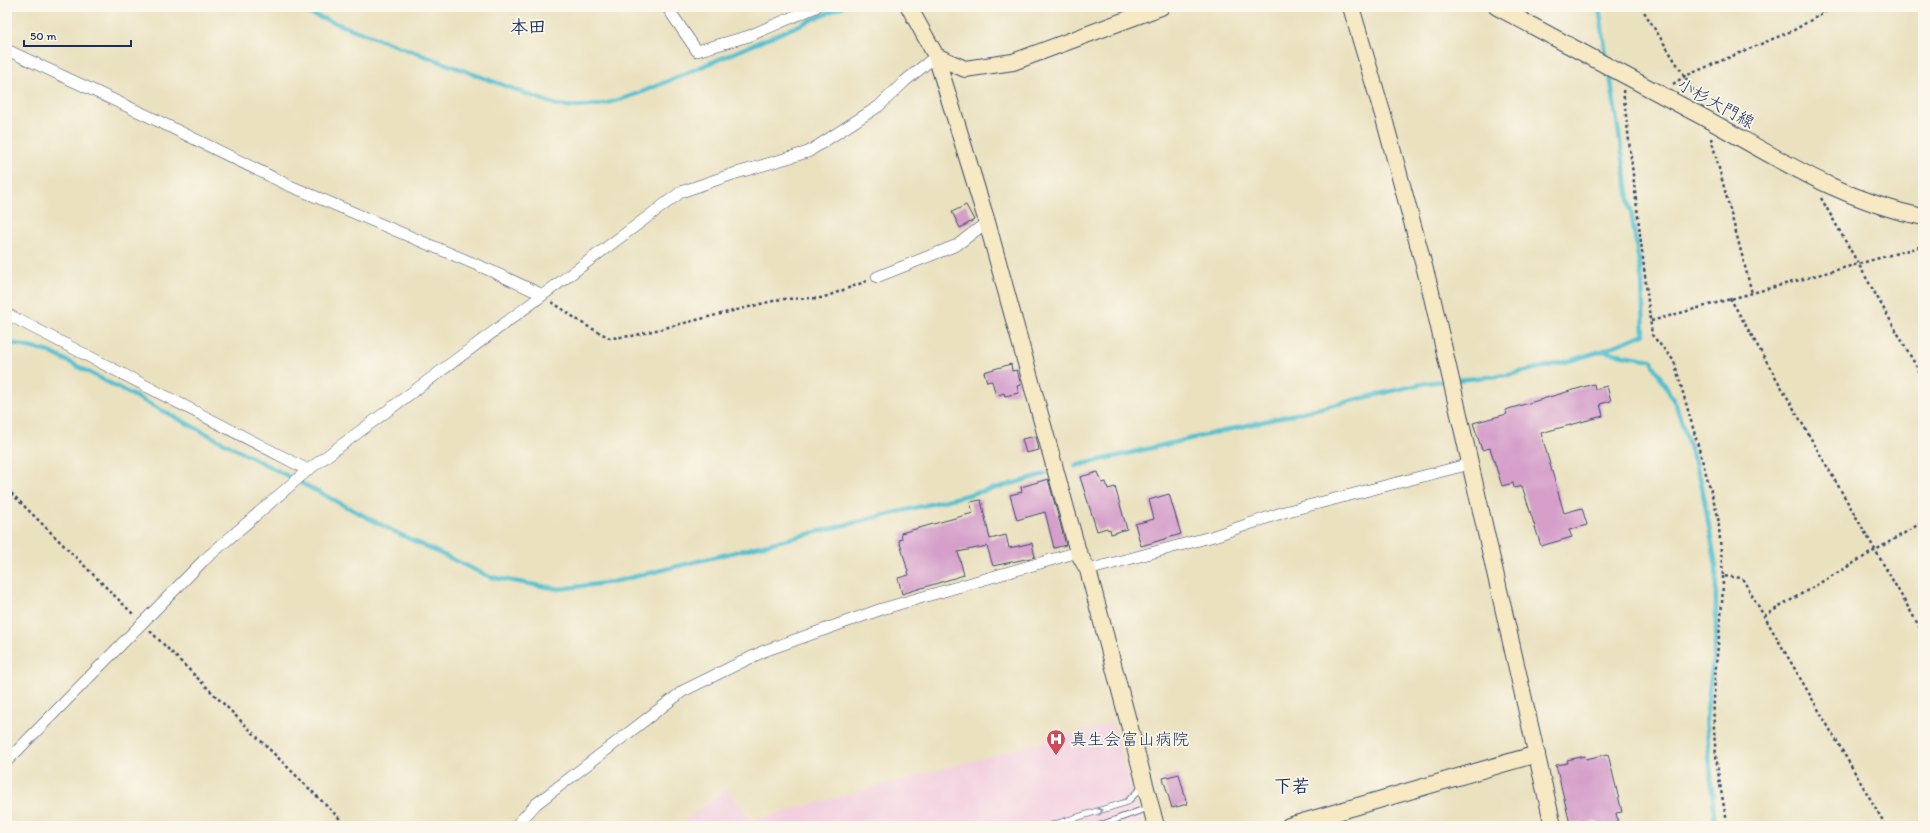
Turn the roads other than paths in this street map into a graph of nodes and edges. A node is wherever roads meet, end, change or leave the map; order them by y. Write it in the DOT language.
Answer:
graph roads {
  1 [pos="667,7"];
  2 [pos="816,7"];
  3 [pos="909,7"];
  4 [pos="1161,7"];
  5 [pos="1350,7"];
  6 [pos="1497,7"];
  7 [pos="7,50"];
  8 [pos="936,56"];
  9 [pos="1923,217"];
  10 [pos="987,222"];
  11 [pos="877,278"];
  12 [pos="543,295"];
  13 [pos="7,314"];
  14 [pos="1470,464"];
  15 [pos="308,470"];
  16 [pos="1078,552"];
  17 [pos="1088,570"];
  18 [pos="1537,754"];
  19 [pos="7,761"];
  20 [pos="1145,788"];
  21 [pos="1150,807"];
  22 [pos="516,826"];
  23 [pos="1049,826"];
  24 [pos="1098,826"];
  25 [pos="1156,826"];
  26 [pos="1289,826"];
  27 [pos="1553,826"];
  1 -- 2 [label="street"];
  3 -- 8 [label="street"];
  4 -- 8 [label="street"];
  5 -- 14 [label="street"];
  6 -- 9 [label="street, 小杉大門線"];
  7 -- 12 [label="street"];
  8 -- 10 [label="street"];
  8 -- 12 [label="street"];
  10 -- 11 [label="street"];
  10 -- 16 [label="street"];
  12 -- 15 [label="street"];
  13 -- 15 [label="street"];
  14 -- 17 [label="street"];
  14 -- 18 [label="street"];
  15 -- 19 [label="street"];
  16 -- 17 [label="street"];
  16 -- 22 [label="street"];
  17 -- 20 [label="street"];
  18 -- 26 [label="street"];
  18 -- 27 [label="street"];
  20 -- 21 [label="street"];
  23 -- 20 [label="lane, one-way"];
  21 -- 24 [label="lane"];
  21 -- 25 [label="street"];
}
